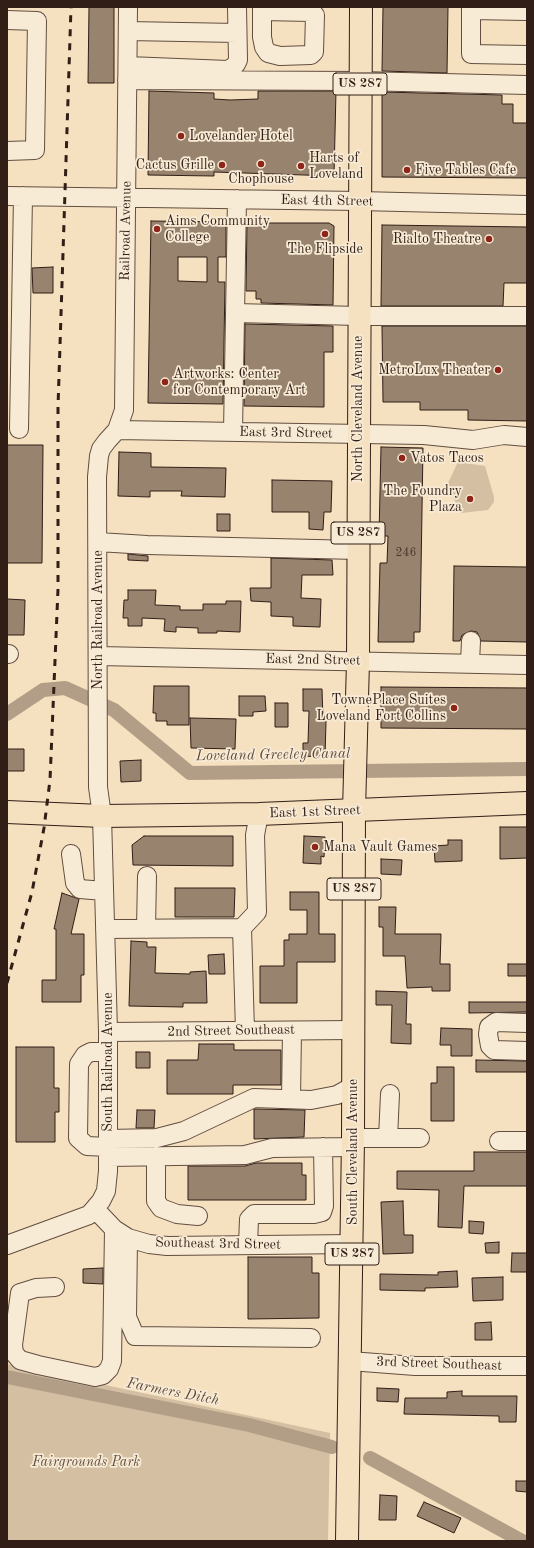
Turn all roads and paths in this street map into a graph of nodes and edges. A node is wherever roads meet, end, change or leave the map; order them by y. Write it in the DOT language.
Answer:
graph roads {
  1 [pos="128,7"];
  2 [pos="237,7"];
  3 [pos="361,7"];
  4 [pos="471,9"];
  5 [pos="527,11"];
  6 [pos="7,20"];
  7 [pos="128,31"];
  8 [pos="237,33"];
  9 [pos="527,55"];
  10 [pos="127,73"];
  11 [pos="360,81"];
  12 [pos="527,85"];
  13 [pos="7,151"];
  14 [pos="15,196"];
  15 [pos="126,198"];
  16 [pos="237,199"];
  17 [pos="359,201"];
  18 [pos="527,205"];
  19 [pos="235,313"];
  20 [pos="359,316"];
  21 [pos="527,316"];
  22 [pos="18,429"];
  23 [pos="117,430"];
  24 [pos="233,432"];
  25 [pos="358,434"];
  26 [pos="527,437"];
  27 [pos="98,542"];
  28 [pos="358,550"];
  29 [pos="470,641"];
  30 [pos="99,656"];
  31 [pos="358,661"];
  32 [pos="470,663"];
  33 [pos="527,665"];
  34 [pos="527,803"];
  35 [pos="354,811"];
  36 [pos="7,812"];
  37 [pos="259,814"];
  38 [pos="102,816"];
  39 [pos="71,854"];
  40 [pos="147,876"];
  41 [pos="104,891"];
  42 [pos="242,928"];
  43 [pos="105,929"];
  44 [pos="146,929"];
  45 [pos="527,1023"];
  46 [pos="354,1030"];
  47 [pos="245,1031"];
  48 [pos="292,1031"];
  49 [pos="108,1032"];
  50 [pos="527,1051"];
  51 [pos="108,1052"];
  52 [pos="353,1086"];
  53 [pos="390,1094"];
  54 [pos="291,1099"];
  55 [pos="388,1138"];
  56 [pos="420,1138"];
  57 [pos="499,1141"];
  58 [pos="527,1141"];
  59 [pos="353,1142"];
  60 [pos="323,1147"];
  61 [pos="108,1148"];
  62 [pos="156,1156"];
  63 [pos="95,1209"];
  64 [pos="198,1216"];
  65 [pos="121,1233"];
  66 [pos="352,1244"];
  67 [pos="7,1245"];
  68 [pos="248,1245"];
  69 [pos="55,1287"];
  70 [pos="311,1338"];
  71 [pos="350,1361"];
  72 [pos="527,1366"];
  73 [pos="348,1541"];
  1 -- 7 [label="street, Railroad Avenue"];
  2 -- 8 [label="street"];
  3 -- 11 [label="main road, North Cleveland Avenue / US 287"];
  4 -- 5 [label="street"];
  4 -- 9 [label="street"];
  6 -- 13 [label="street"];
  7 -- 8 [label="street"];
  7 -- 10 [label="street, Railroad Avenue"];
  8 -- 10 [label="street"];
  10 -- 11 [label="street"];
  10 -- 15 [label="street, Railroad Avenue"];
  11 -- 12 [label="street"];
  11 -- 17 [label="main road, North Cleveland Avenue / US 287"];
  14 -- 15 [label="street, East 4th Street"];
  14 -- 22 [label="street"];
  15 -- 16 [label="street, East 4th Street"];
  15 -- 23 [label="street, Railroad Avenue"];
  16 -- 17 [label="street, East 4th Street"];
  16 -- 19 [label="street"];
  17 -- 18 [label="street, East 4th Street"];
  17 -- 20 [label="main road, North Cleveland Avenue / US 287"];
  19 -- 20 [label="street"];
  19 -- 24 [label="street"];
  20 -- 21 [label="street"];
  20 -- 25 [label="main road, North Cleveland Avenue / US 287"];
  23 -- 24 [label="street, East 3rd Street"];
  23 -- 27 [label="street, North Railroad Avenue"];
  24 -- 25 [label="street, East 3rd Street"];
  25 -- 26 [label="street, East 3rd Street"];
  25 -- 28 [label="main road, North Cleveland Avenue / US 287"];
  27 -- 28 [label="street"];
  27 -- 30 [label="street, North Railroad Avenue"];
  28 -- 31 [label="main road, North Cleveland Avenue / US 287"];
  29 -- 32 [label="street"];
  30 -- 31 [label="street, East 2nd Street"];
  30 -- 38 [label="street, North Railroad Avenue"];
  31 -- 32 [label="street, East 2nd Street"];
  31 -- 35 [label="main road, North Cleveland Avenue / US 287"];
  32 -- 33 [label="street, East 2nd Street"];
  34 -- 35 [label="main road, East 1st Street"];
  35 -- 37 [label="main road, East 1st Street"];
  35 -- 46 [label="main road, South Cleveland Avenue / US 287"];
  36 -- 38 [label="main road, East 1st Street"];
  37 -- 38 [label="main road, East 1st Street"];
  37 -- 42 [label="street"];
  38 -- 41 [label="street, South Railroad Avenue"];
  39 -- 41 [label="street"];
  40 -- 44 [label="street"];
  41 -- 43 [label="street, South Railroad Avenue"];
  42 -- 44 [label="street"];
  42 -- 47 [label="street"];
  43 -- 44 [label="street"];
  43 -- 49 [label="street, South Railroad Avenue"];
  45 -- 50 [label="street"];
  46 -- 48 [label="street, 2nd Street Southeast"];
  46 -- 52 [label="main road, South Cleveland Avenue / US 287"];
  47 -- 48 [label="street, 2nd Street Southeast"];
  47 -- 49 [label="street, 2nd Street Southeast"];
  48 -- 54 [label="street"];
  49 -- 51 [label="street, South Railroad Avenue"];
  51 -- 61 [label="street, South Railroad Avenue"];
  51 -- 61 [label="street"];
  52 -- 54 [label="street"];
  52 -- 59 [label="main road, South Cleveland Avenue / US 287"];
  53 -- 55 [label="street"];
  54 -- 61 [label="street"];
  55 -- 56 [label="street"];
  55 -- 59 [label="street"];
  57 -- 58 [label="street"];
  59 -- 60 [label="street"];
  59 -- 66 [label="main road, South Cleveland Avenue / US 287"];
  60 -- 62 [label="street"];
  60 -- 68 [label="street"];
  61 -- 62 [label="street"];
  61 -- 63 [label="street, South Railroad Avenue"];
  62 -- 64 [label="street"];
  63 -- 65 [label="street"];
  63 -- 67 [label="street, South Railroad Avenue"];
  65 -- 68 [label="street, Southeast 3rd Street"];
  65 -- 69 [label="street"];
  65 -- 70 [label="street"];
  66 -- 68 [label="street, Southeast 3rd Street"];
  66 -- 71 [label="main road, South Cleveland Avenue / US 287"];
  71 -- 72 [label="street, 3rd Street Southeast"];
  71 -- 73 [label="main road, South Cleveland Avenue / US 287"];
}
